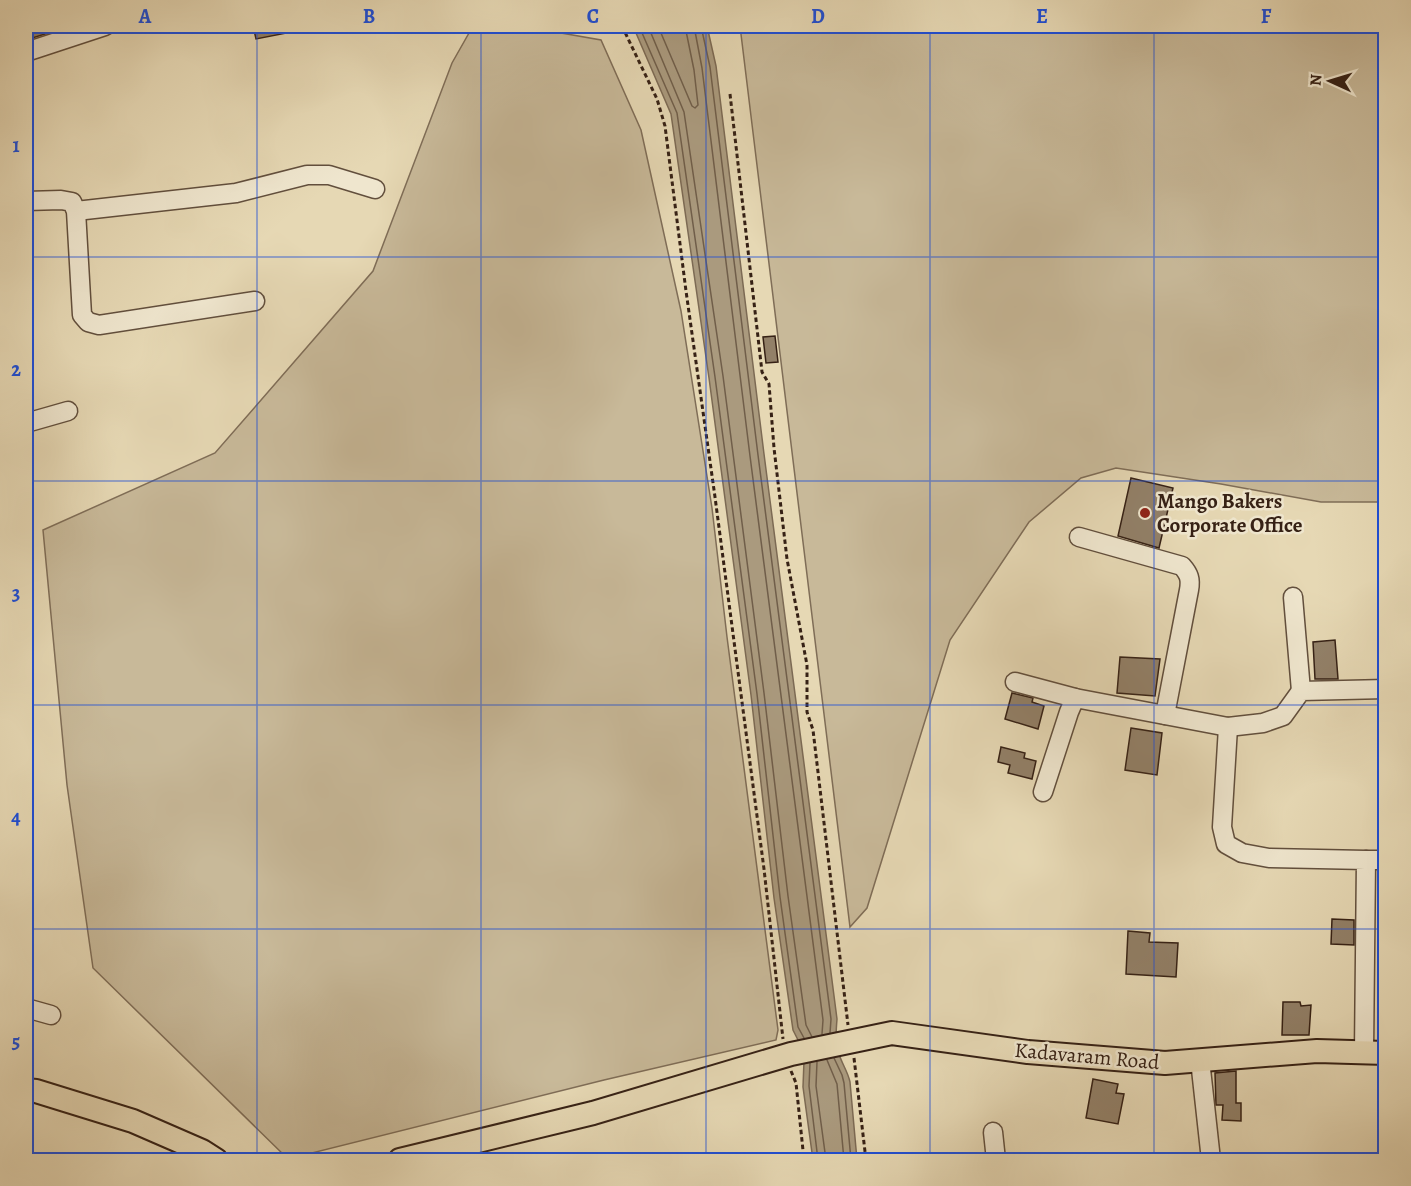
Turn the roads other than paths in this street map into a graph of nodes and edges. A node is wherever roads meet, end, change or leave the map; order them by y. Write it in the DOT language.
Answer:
graph roads {
  1 [pos="105,26"];
  2 [pos="26,52"];
  3 [pos="375,189"];
  4 [pos="26,201"];
  5 [pos="76,211"];
  6 [pos="255,301"];
  7 [pos="68,411"];
  8 [pos="26,423"];
  9 [pos="1079,537"];
  10 [pos="1293,597"];
  11 [pos="1015,682"];
  12 [pos="1386,689"];
  13 [pos="1301,691"];
  14 [pos="1075,698"];
  15 [pos="1165,715"];
  16 [pos="1228,727"];
  17 [pos="1044,792"];
  18 [pos="1366,860"];
  19 [pos="1386,860"];
  20 [pos="26,1008"];
  21 [pos="51,1015"];
  22 [pos="1375,1052"];
  23 [pos="1200,1060"];
  24 [pos="26,1090"];
  25 [pos="993,1132"];
  26 [pos="216,1161"];
  27 [pos="400,1161"];
  28 [pos="996,1161"];
  29 [pos="1211,1161"];
  1 -- 2 [label="street"];
  3 -- 5 [label="street"];
  4 -- 5 [label="street"];
  5 -- 6 [label="street"];
  7 -- 8 [label="street"];
  9 -- 15 [label="street"];
  10 -- 13 [label="street"];
  11 -- 14 [label="street"];
  12 -- 13 [label="street"];
  13 -- 16 [label="street"];
  14 -- 15 [label="street"];
  14 -- 17 [label="street"];
  15 -- 16 [label="street"];
  16 -- 18 [label="street"];
  18 -- 19 [label="street"];
  18 -- 22 [label="street"];
  20 -- 21 [label="street"];
  22 -- 23 [label="main road, Kadavaram Road"];
  23 -- 27 [label="main road, Kadavaram Road"];
  23 -- 29 [label="street"];
  24 -- 26 [label="main road"];
  25 -- 28 [label="street"];
}
